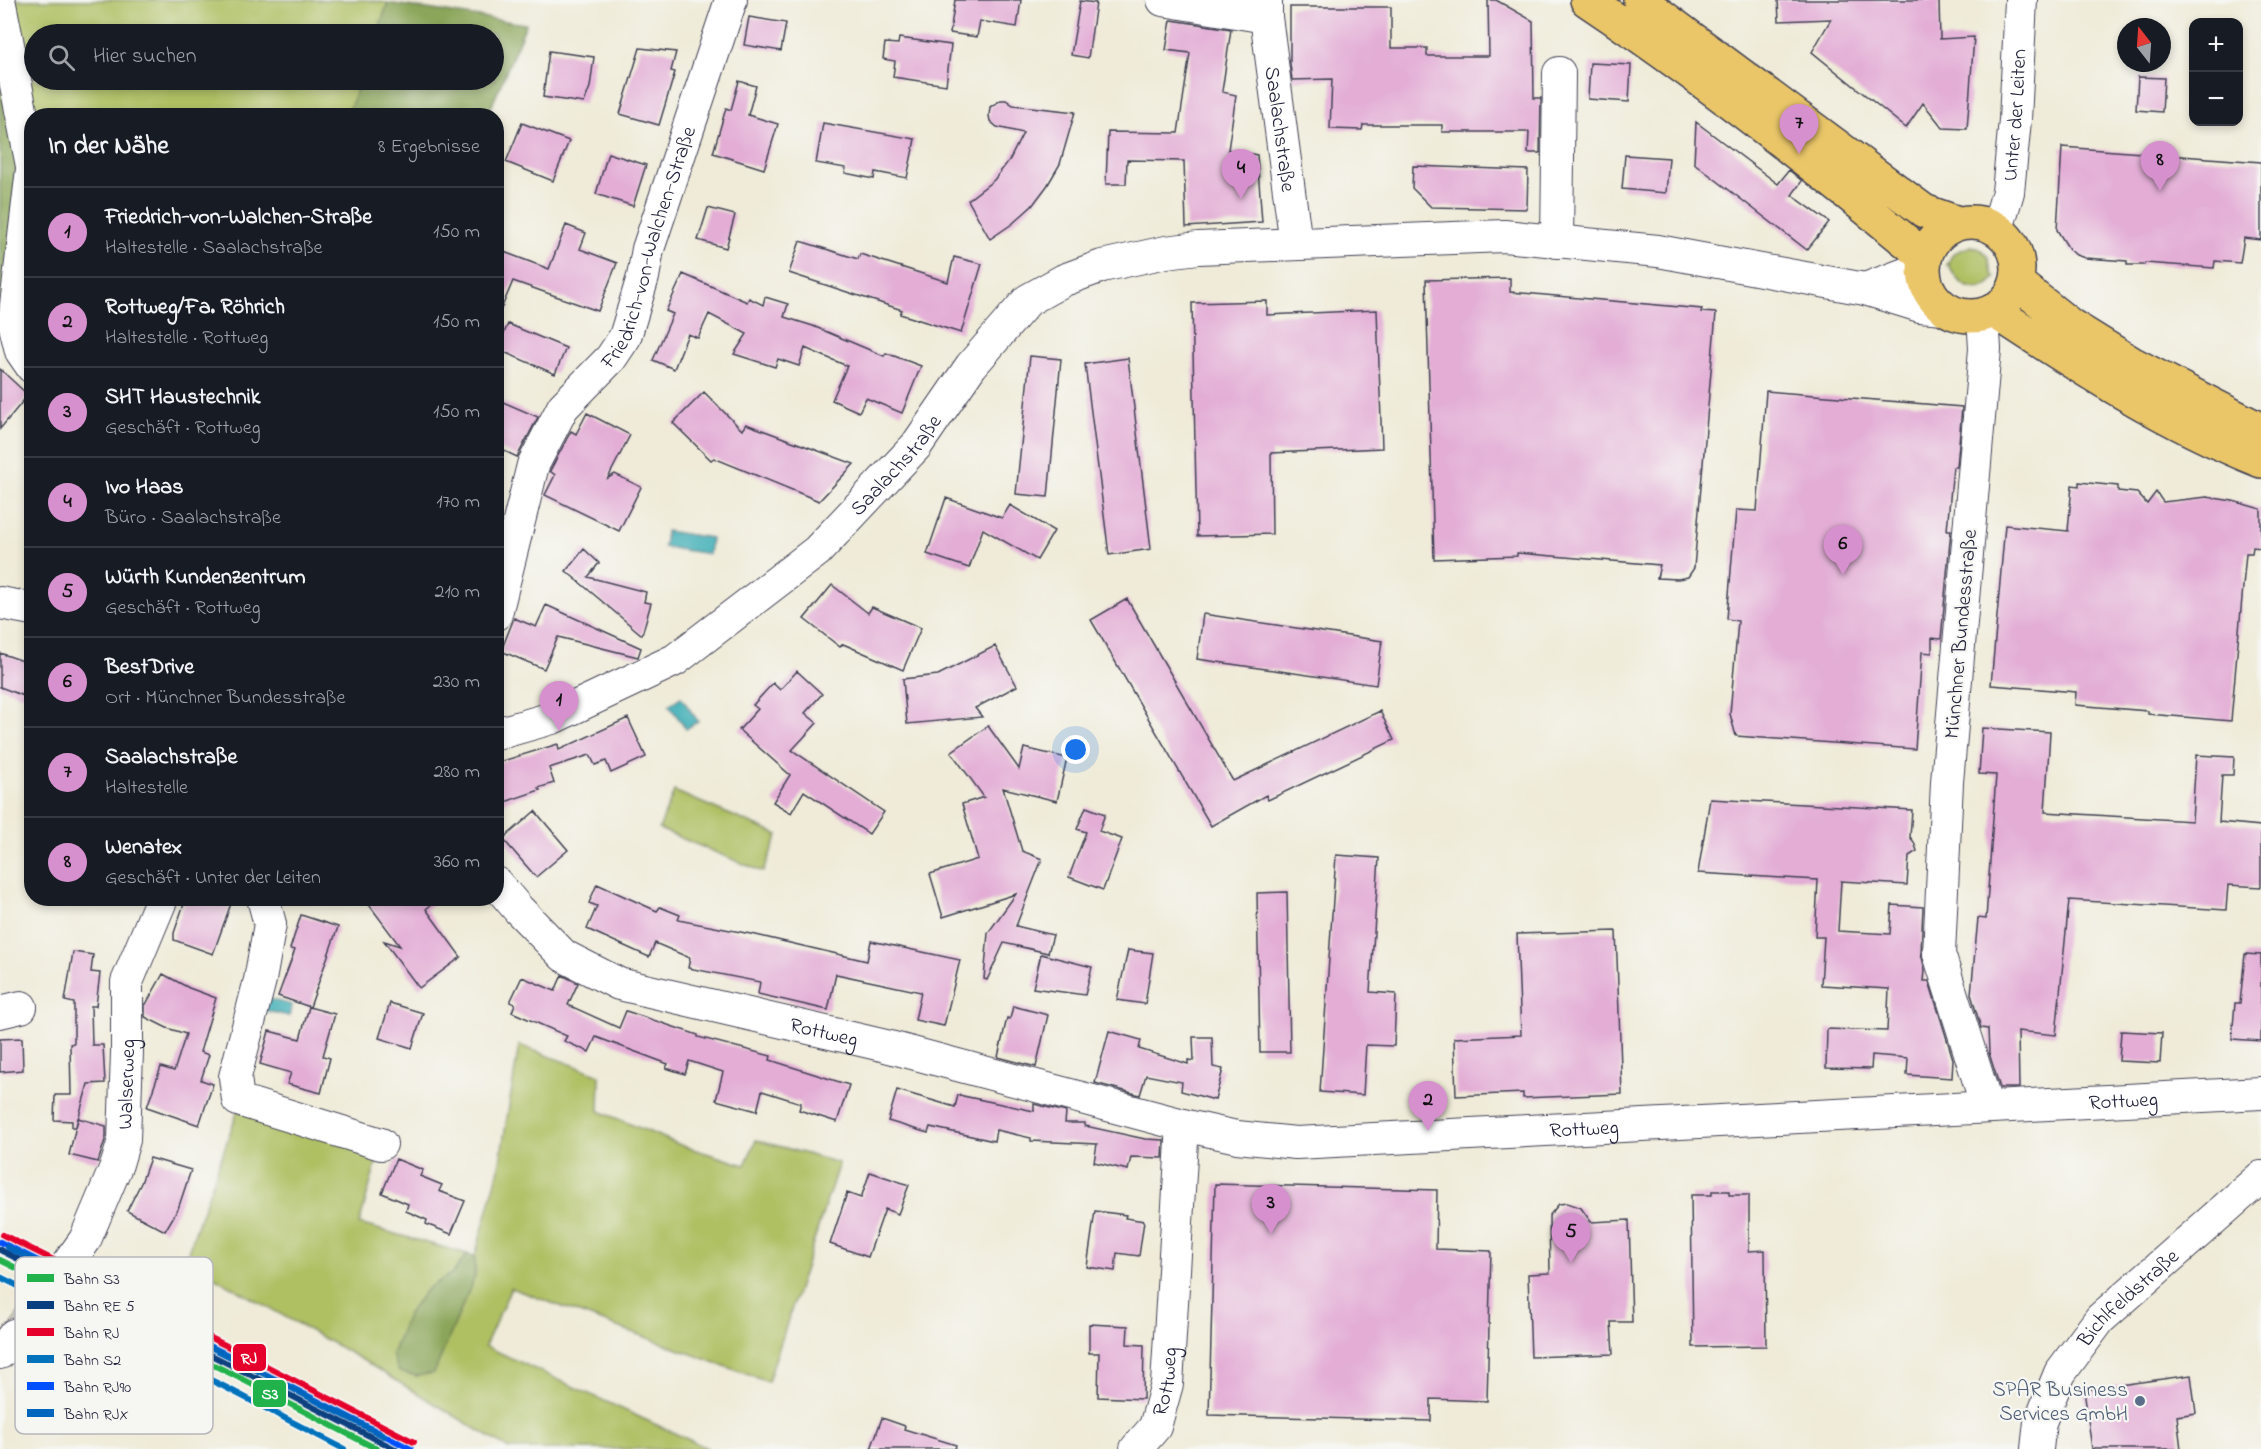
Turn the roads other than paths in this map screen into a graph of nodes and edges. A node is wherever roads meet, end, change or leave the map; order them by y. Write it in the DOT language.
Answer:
graph roads {
  1 [pos="730,0"];
  2 [pos="1163,0"];
  3 [pos="1587,0"];
  4 [pos="1640,0"];
  5 [pos="2021,0"];
  6 [pos="0,4"];
  7 [pos="1266,8"];
  8 [pos="1559,73"];
  9 [pos="24,127"];
  10 [pos="1958,223"];
  11 [pos="1997,229"];
  12 [pos="24,240"];
  13 [pos="1557,242"];
  14 [pos="1296,244"];
  15 [pos="1924,262"];
  16 [pos="2017,283"];
  17 [pos="1865,289"];
  18 [pos="1944,308"];
  19 [pos="1988,313"];
  20 [pos="24,355"];
  21 [pos="2261,430"];
  22 [pos="2261,461"];
  23 [pos="504,582"];
  24 [pos="0,603"];
  25 [pos="24,608"];
  26 [pos="504,732"];
  27 [pos="504,892"];
  28 [pos="159,906"];
  29 [pos="265,906"];
  30 [pos="2261,1093"];
  31 [pos="1987,1107"];
  32 [pos="1183,1125"];
  33 [pos="381,1144"];
  34 [pos="2261,1178"];
  35 [pos="73,1257"];
  36 [pos="1136,1449"];
  37 [pos="2037,1449"];
  1 -- 23 [label="street, Friedrich-von-Walchen-Straße"];
  2 -- 7 [label="street, Saalachstraße"];
  3 -- 15 [label="main road"];
  4 -- 10 [label="main road"];
  5 -- 11 [label="street, Unter der Leiten"];
  6 -- 9 [label="street"];
  7 -- 14 [label="street, Saalachstraße"];
  8 -- 13 [label="street"];
  10 -- 11 [label="main road"];
  10 -- 15 [label="main road"];
  11 -- 16 [label="main road"];
  12 -- 20 [label="street"];
  13 -- 14 [label="street, Saalachstraße"];
  13 -- 17 [label="street, Saalachstraße"];
  14 -- 26 [label="street, Saalachstraße"];
  15 -- 17 [label="street"];
  15 -- 18 [label="main road"];
  16 -- 19 [label="main road"];
  16 -- 21 [label="main road"];
  17 -- 18 [label="street, Saalachstraße"];
  18 -- 19 [label="main road"];
  19 -- 22 [label="main road"];
  19 -- 31 [label="street, Münchner Bundesstraße"];
  24 -- 25 [label="street"];
  27 -- 32 [label="street, Rottweg"];
  28 -- 35 [label="street, Walserweg"];
  29 -- 33 [label="street"];
  30 -- 31 [label="street, Rottweg"];
  31 -- 32 [label="street, Rottweg"];
  32 -- 36 [label="street, Rottweg"];
  34 -- 37 [label="street, Bichlfeldstraße"];
}
